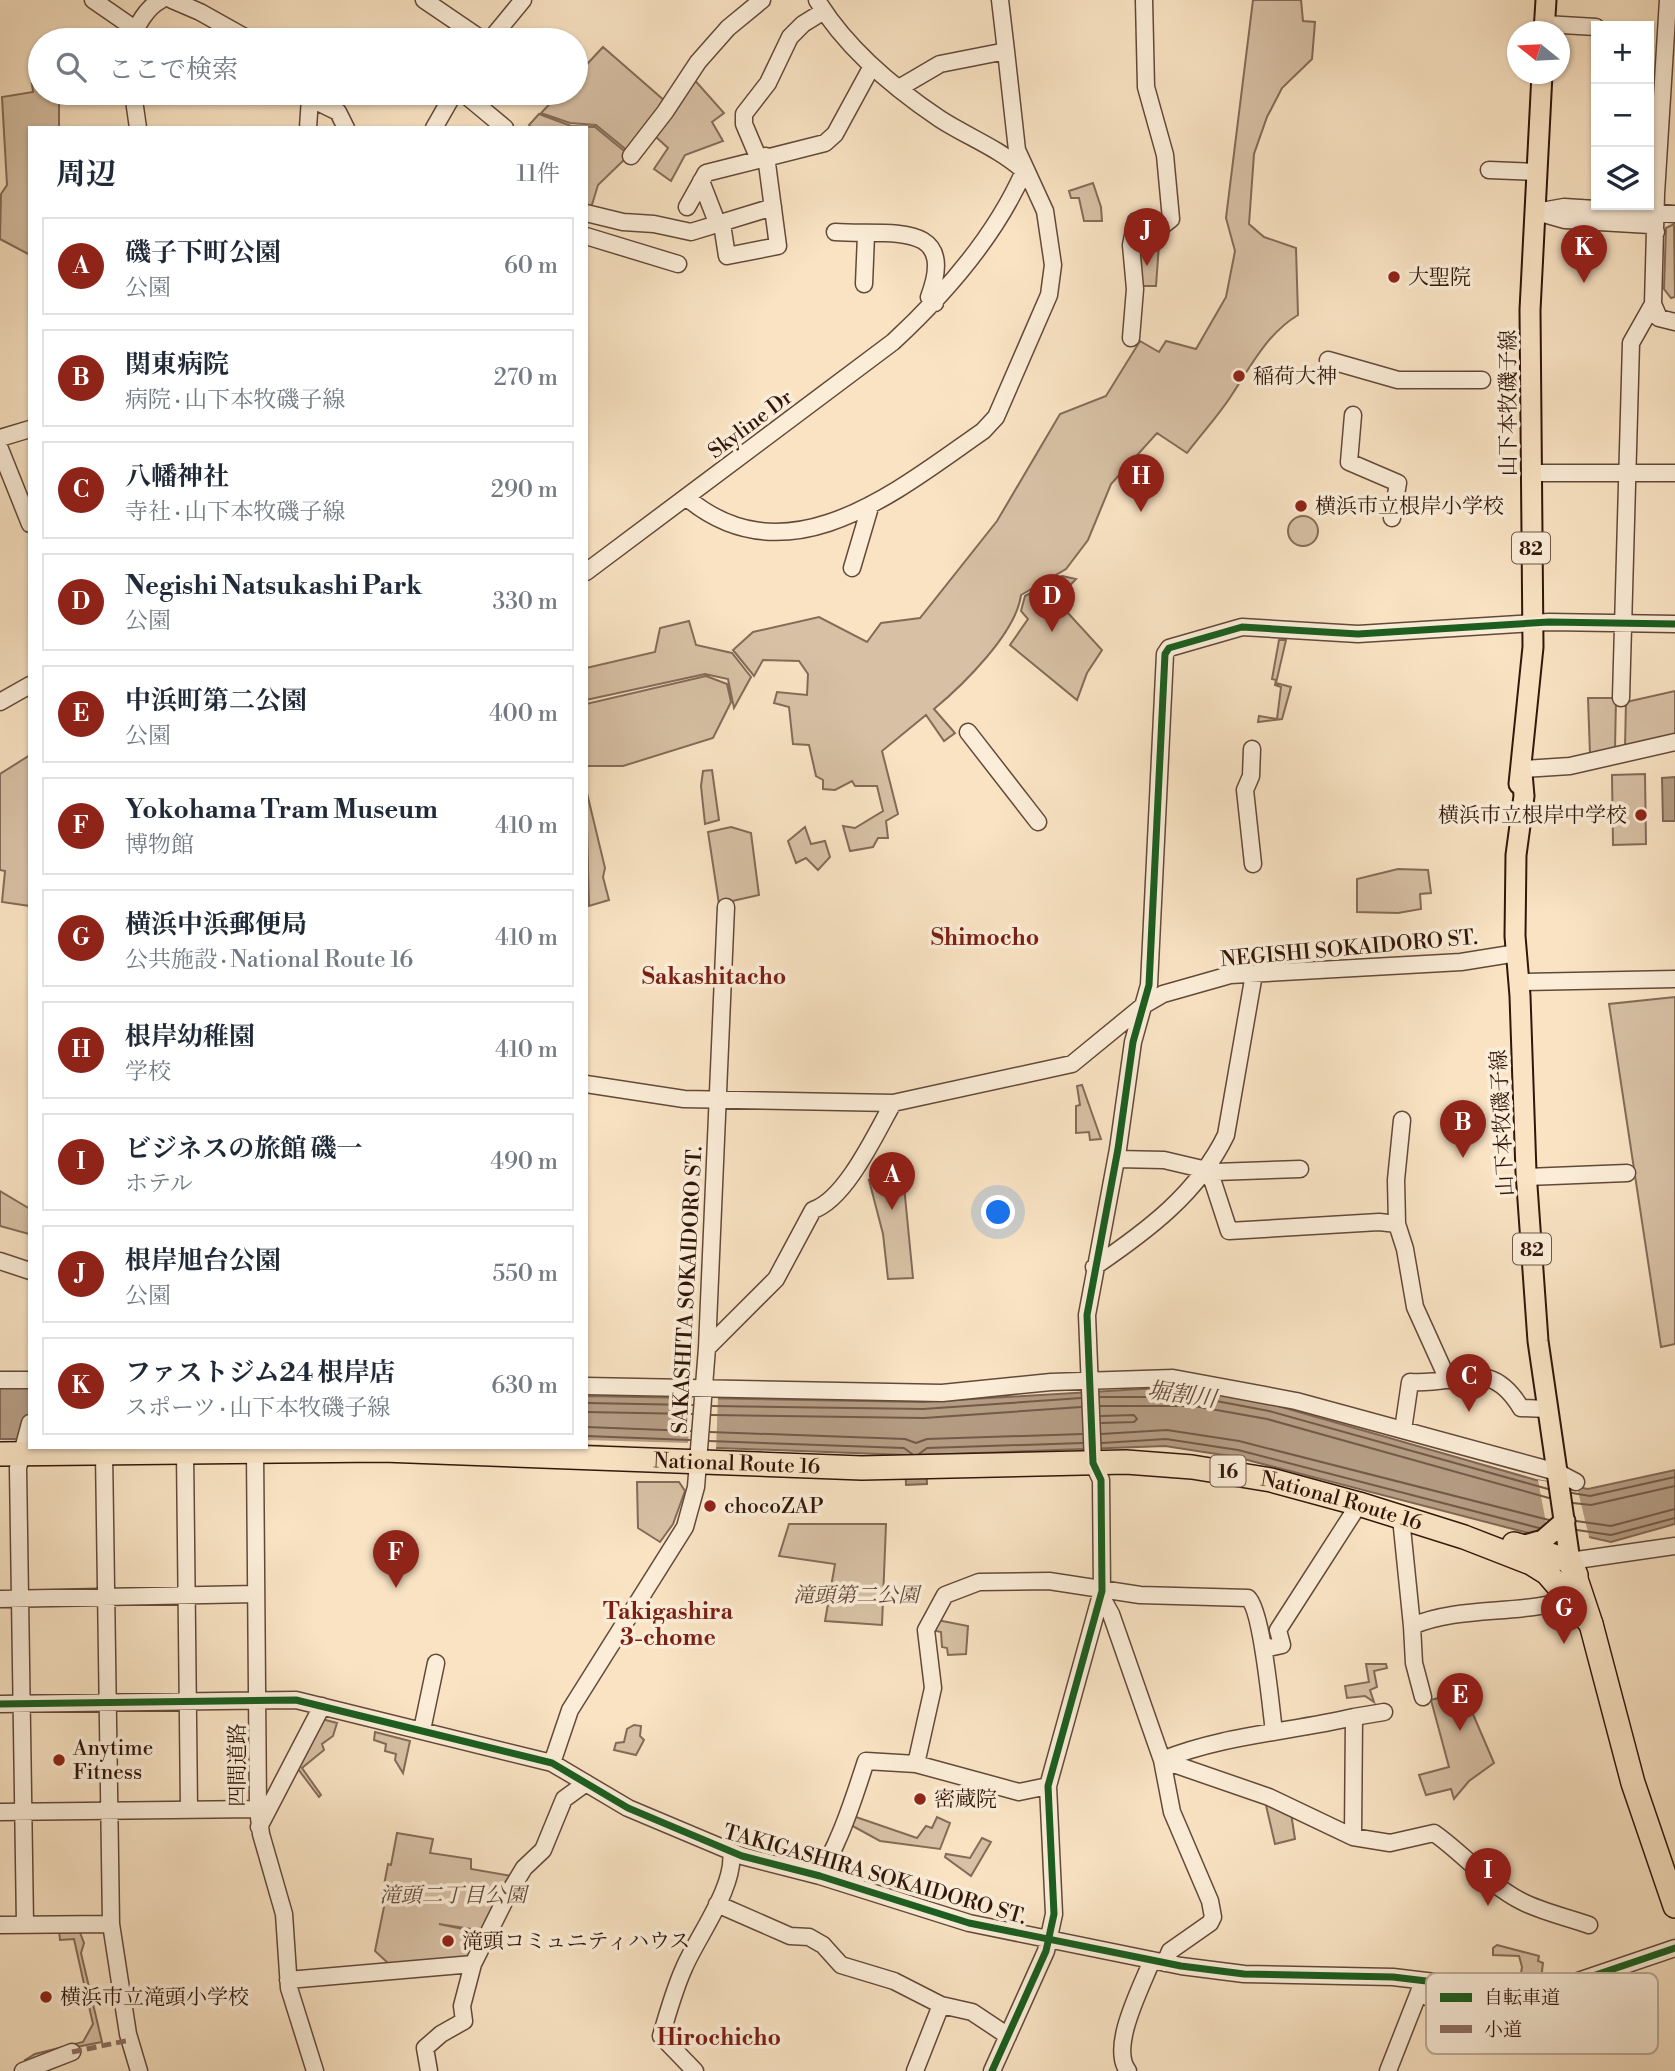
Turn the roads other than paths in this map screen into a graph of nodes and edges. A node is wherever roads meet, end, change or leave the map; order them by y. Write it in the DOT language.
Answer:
graph roads {
  1 [pos="93,0"];
  2 [pos="172,0"];
  3 [pos="424,0"];
  4 [pos="523,0"];
  5 [pos="762,0"];
  6 [pos="1000,0"];
  7 [pos="1144,0"];
  8 [pos="1546,0"];
  9 [pos="1668,0"];
  10 [pos="157,1"];
  11 [pos="820,6"];
  12 [pos="1544,21"];
  13 [pos="1591,27"];
  14 [pos="126,28"];
  15 [pos="139,28"];
  16 [pos="227,28"];
  17 [pos="466,28"];
  18 [pos="500,28"];
  19 [pos="1570,28"];
  20 [pos="1671,29"];
  21 [pos="1006,51"];
  22 [pos="872,66"];
  23 [pos="1541,84"];
  24 [pos="898,89"];
  25 [pos="135,105"];
  26 [pos="306,105"];
  27 [pos="324,105"];
  28 [pos="447,105"];
  29 [pos="477,105"];
  30 [pos="138,126"];
  31 [pos="309,126"];
  32 [pos="345,126"];
  33 [pos="435,126"];
  34 [pos="503,126"];
  35 [pos="631,156"];
  36 [pos="762,157"];
  37 [pos="1489,170"];
  38 [pos="1024,171"];
  39 [pos="1537,172"];
  40 [pos="701,181"];
  41 [pos="687,207"];
  42 [pos="773,207"];
  43 [pos="1536,212"];
  44 [pos="1657,212"];
  45 [pos="1675,214"];
  46 [pos="588,215"];
  47 [pos="720,225"];
  48 [pos="835,232"];
  49 [pos="1656,232"];
  50 [pos="866,235"];
  51 [pos="588,237"];
  52 [pos="678,264"];
  53 [pos="864,284"];
  54 [pos="934,303"];
  55 [pos="1653,304"];
  56 [pos="1675,321"];
  57 [pos="1131,338"];
  58 [pos="1328,360"];
  59 [pos="1482,380"];
  60 [pos="1353,415"];
  61 [pos="28,430"];
  62 [pos="0,438"];
  63 [pos="0,449"];
  64 [pos="1530,473"];
  65 [pos="1675,473"];
  66 [pos="1627,474"];
  67 [pos="687,499"];
  68 [pos="870,508"];
  69 [pos="1392,518"];
  70 [pos="28,519"];
  71 [pos="852,568"];
  72 [pos="588,571"];
  73 [pos="1532,623"];
  74 [pos="1622,624"];
  75 [pos="1675,624"];
  76 [pos="28,686"];
  77 [pos="1621,698"];
  78 [pos="0,702"];
  79 [pos="968,732"];
  80 [pos="1675,742"];
  81 [pos="1252,749"];
  82 [pos="1523,771"];
  83 [pos="1038,822"];
  84 [pos="1253,864"];
  85 [pos="726,907"];
  86 [pos="1517,953"];
  87 [pos="1255,974"];
  88 [pos="1675,979"];
  89 [pos="1519,982"];
  90 [pos="1144,1005"];
  91 [pos="588,1084"];
  92 [pos="717,1099"];
  93 [pos="892,1103"];
  94 [pos="1402,1120"];
  95 [pos="1116,1159"];
  96 [pos="1205,1169"];
  97 [pos="1300,1169"];
  98 [pos="1627,1173"];
  99 [pos="1527,1177"];
  100 [pos="1397,1224"];
  101 [pos="0,1261"];
  102 [pos="1094,1267"];
  103 [pos="28,1270"];
  104 [pos="707,1348"];
  105 [pos="0,1380"];
  106 [pos="28,1380"];
  107 [pos="1448,1380"];
  108 [pos="1091,1385"];
  109 [pos="588,1386"];
  110 [pos="704,1393"];
  111 [pos="1547,1409"];
  112 [pos="1403,1430"];
  113 [pos="18,1442"];
  114 [pos="78,1449"];
  115 [pos="255,1450"];
  116 [pos="104,1452"];
  117 [pos="185,1452"];
  118 [pos="700,1455"];
  119 [pos="1093,1457"];
  120 [pos="1564,1479"];
  121 [pos="1359,1504"];
  122 [pos="1401,1518"];
  123 [pos="1565,1521"];
  124 [pos="1464,1537"];
  125 [pos="1532,1543"];
  126 [pos="1675,1546"];
  127 [pos="1569,1553"];
  128 [pos="256,1594"];
  129 [pos="1101,1594"];
  130 [pos="185,1595"];
  131 [pos="1579,1595"];
  132 [pos="107,1597"];
  133 [pos="0,1599"];
  134 [pos="20,1599"];
  135 [pos="1412,1626"];
  136 [pos="1264,1649"];
  137 [pos="436,1663"];
  138 [pos="1423,1697"];
  139 [pos="258,1701"];
  140 [pos="108,1702"];
  141 [pos="186,1702"];
  142 [pos="22,1703"];
  143 [pos="0,1704"];
  144 [pos="322,1706"];
  145 [pos="1384,1712"];
  146 [pos="1354,1717"];
  147 [pos="422,1730"];
  148 [pos="1274,1732"];
  149 [pos="1162,1759"];
  150 [pos="552,1763"];
  151 [pos="916,1764"];
  152 [pos="586,1783"];
  153 [pos="1048,1786"];
  154 [pos="258,1809"];
  155 [pos="189,1810"];
  156 [pos="23,1811"];
  157 [pos="111,1811"];
  158 [pos="0,1812"];
  159 [pos="259,1827"];
  160 [pos="1353,1837"];
  161 [pos="731,1852"];
  162 [pos="820,1876"];
  163 [pos="1671,1888"];
  164 [pos="717,1904"];
  165 [pos="1675,1906"];
  166 [pos="0,1924"];
  167 [pos="25,1924"];
  168 [pos="111,1924"];
  169 [pos="1589,1925"];
  170 [pos="1049,1940"];
  171 [pos="1675,1948"];
  172 [pos="1159,1962"];
  173 [pos="473,1964"];
  174 [pos="1601,1973"];
  175 [pos="288,1980"];
  176 [pos="1422,1987"];
  177 [pos="1426,1987"];
  178 [pos="1426,1991"];
  179 [pos="941,2005"];
  180 [pos="1008,2036"];
  181 [pos="72,2052"];
  182 [pos="23,2071"];
  183 [pos="139,2071"];
  184 [pos="315,2071"];
  185 [pos="429,2071"];
  186 [pos="695,2071"];
  187 [pos="915,2071"];
  188 [pos="992,2071"];
  189 [pos="1128,2071"];
  190 [pos="1388,2071"];
  1 -- 14 [label="street"];
  2 -- 16 [label="street"];
  3 -- 17 [label="street"];
  4 -- 18 [label="street"];
  5 -- 35 [label="street"];
  6 -- 21 [label="street"];
  7 -- 57 [label="street"];
  8 -- 12 [label="main road"];
  9 -- 20 [label="street"];
  10 -- 15 [label="street"];
  11 -- 22 [label="street"];
  11 -- 36 [label="street"];
  13 -- 19 [label="street"];
  20 -- 44 [label="street"];
  21 -- 24 [label="street"];
  21 -- 38 [label="street"];
  22 -- 24 [label="street"];
  22 -- 36 [label="street"];
  23 -- 39 [label="main road, 山下本牧磯子線 / 82"];
  24 -- 38 [label="street"];
  25 -- 30 [label="street"];
  26 -- 31 [label="street"];
  27 -- 32 [label="street"];
  28 -- 33 [label="street"];
  29 -- 34 [label="street"];
  36 -- 40 [label="street"];
  36 -- 42 [label="street"];
  37 -- 39 [label="street"];
  38 -- 54 [label="street, Skyline Dr"];
  38 -- 68 [label="street"];
  39 -- 43 [label="main road, 山下本牧磯子線 / 82"];
  40 -- 41 [label="street"];
  40 -- 47 [label="street"];
  42 -- 47 [label="street"];
  42 -- 47 [label="street"];
  43 -- 44 [label="street"];
  43 -- 49 [label="street"];
  43 -- 64 [label="main road, 山下本牧磯子線 / 82"];
  44 -- 45 [label="street"];
  44 -- 49 [label="street"];
  46 -- 47 [label="street"];
  48 -- 50 [label="street"];
  49 -- 55 [label="street"];
  50 -- 53 [label="street"];
  50 -- 54 [label="street"];
  51 -- 52 [label="street"];
  54 -- 67 [label="street, Skyline Dr"];
  55 -- 56 [label="street"];
  55 -- 66 [label="street"];
  58 -- 59 [label="street"];
  60 -- 69 [label="street"];
  61 -- 62 [label="street"];
  63 -- 70 [label="street"];
  64 -- 66 [label="street"];
  64 -- 73 [label="main road, 山下本牧磯子線 / 82"];
  65 -- 66 [label="street"];
  66 -- 74 [label="street"];
  67 -- 68 [label="street"];
  67 -- 72 [label="street, Skyline Dr"];
  68 -- 71 [label="street"];
  73 -- 74 [label="street"];
  73 -- 82 [label="main road, 山下本牧磯子線 / 82"];
  73 -- 90 [label="street"];
  74 -- 75 [label="street"];
  74 -- 77 [label="street"];
  76 -- 78 [label="street"];
  79 -- 83 [label="street"];
  80 -- 82 [label="street"];
  81 -- 84 [label="street"];
  82 -- 86 [label="main road, 山下本牧磯子線 / 82"];
  85 -- 92 [label="street, SAKASHITA SOKAIDORO ST."];
  86 -- 87 [label="street, NEGISHI SOKAIDORO ST."];
  86 -- 89 [label="main road, 山下本牧磯子線 / 82"];
  87 -- 90 [label="street, NEGISHI SOKAIDORO ST."];
  87 -- 96 [label="street"];
  88 -- 89 [label="street"];
  89 -- 99 [label="main road, 山下本牧磯子線 / 82"];
  90 -- 93 [label="street, NEGISHI SOKAIDORO ST."];
  90 -- 95 [label="street"];
  91 -- 92 [label="street, NEGISHI SOKAIDORO ST."];
  92 -- 93 [label="street, NEGISHI SOKAIDORO ST."];
  92 -- 104 [label="street, SAKASHITA SOKAIDORO ST."];
  93 -- 104 [label="street"];
  94 -- 100 [label="street"];
  95 -- 96 [label="street"];
  95 -- 102 [label="street"];
  96 -- 97 [label="street"];
  96 -- 100 [label="street"];
  96 -- 102 [label="street"];
  98 -- 99 [label="street"];
  99 -- 111 [label="main road, 山下本牧磯子線 / 82"];
  100 -- 107 [label="street"];
  101 -- 103 [label="street"];
  102 -- 108 [label="street"];
  104 -- 110 [label="street, SAKASHITA SOKAIDORO ST."];
  105 -- 106 [label="street"];
  107 -- 111 [label="street"];
  107 -- 112 [label="street"];
  108 -- 110 [label="street"];
  108 -- 112 [label="street"];
  108 -- 119 [label="street"];
  109 -- 110 [label="street"];
  110 -- 118 [label="street, SAKASHITA SOKAIDORO ST."];
  111 -- 120 [label="main road, 山下本牧磯子線 / 82"];
  112 -- 120 [label="street"];
  113 -- 134 [label="street"];
  114 -- 116 [label="highway, National Route 16 / 16"];
  115 -- 117 [label="highway, National Route 16 / 16"];
  115 -- 118 [label="highway, National Route 16 / 16"];
  115 -- 128 [label="street, 四間道路"];
  116 -- 117 [label="highway, National Route 16 / 16"];
  116 -- 132 [label="street"];
  117 -- 130 [label="street"];
  118 -- 119 [label="highway, National Route 16 / 16"];
  118 -- 150 [label="street, SAKASHITA SOKAIDORO ST."];
  119 -- 121 [label="highway, National Route 16 / 16"];
  119 -- 129 [label="street"];
  120 -- 123 [label="main road, 山下本牧磯子線 / 82"];
  121 -- 122 [label="highway, National Route 16 / 16"];
  121 -- 136 [label="street"];
  122 -- 124 [label="highway, National Route 16 / 16"];
  122 -- 135 [label="street"];
  123 -- 125 [label="main road"];
  123 -- 127 [label="main road, 山下本牧磯子線 / 82"];
  124 -- 125 [label="highway, National Route 16 / 16"];
  124 -- 131 [label="highway, National Route 16 / 16"];
  125 -- 127 [label="highway, National Route 16 / 16"];
  126 -- 127 [label="street"];
  127 -- 131 [label="highway, National Route 16 / 16"];
  128 -- 130 [label="street"];
  128 -- 139 [label="street, 四間道路"];
  129 -- 136 [label="street"];
  129 -- 149 [label="street"];
  129 -- 151 [label="street"];
  129 -- 153 [label="street"];
  130 -- 132 [label="street"];
  130 -- 141 [label="street"];
  131 -- 135 [label="street"];
  131 -- 163 [label="highway, National Route 16 / 16"];
  132 -- 134 [label="street"];
  132 -- 140 [label="street"];
  133 -- 134 [label="street"];
  134 -- 142 [label="street"];
  135 -- 138 [label="street"];
  136 -- 148 [label="street"];
  137 -- 147 [label="street"];
  139 -- 141 [label="street, TAKIGASHIRA SOKAIDORO ST."];
  139 -- 144 [label="street, TAKIGASHIRA SOKAIDORO ST."];
  139 -- 154 [label="street, 四間道路"];
  140 -- 141 [label="street, TAKIGASHIRA SOKAIDORO ST."];
  140 -- 142 [label="street, TAKIGASHIRA SOKAIDORO ST."];
  140 -- 157 [label="street"];
  141 -- 155 [label="street"];
  142 -- 143 [label="street, TAKIGASHIRA SOKAIDORO ST."];
  142 -- 156 [label="street"];
  144 -- 147 [label="street, TAKIGASHIRA SOKAIDORO ST."];
  144 -- 159 [label="street"];
  145 -- 146 [label="street"];
  146 -- 148 [label="street"];
  146 -- 160 [label="street"];
  147 -- 150 [label="street, TAKIGASHIRA SOKAIDORO ST."];
  148 -- 149 [label="street"];
  149 -- 160 [label="street"];
  149 -- 172 [label="street"];
  150 -- 152 [label="street, TAKIGASHIRA SOKAIDORO ST."];
  151 -- 153 [label="street"];
  151 -- 162 [label="street"];
  152 -- 161 [label="street, TAKIGASHIRA SOKAIDORO ST."];
  152 -- 173 [label="street"];
  153 -- 170 [label="street"];
  154 -- 155 [label="street"];
  154 -- 159 [label="street, 四間道路"];
  155 -- 157 [label="street"];
  156 -- 157 [label="street"];
  156 -- 158 [label="street"];
  156 -- 167 [label="street"];
  157 -- 168 [label="street"];
  159 -- 175 [label="street, 四間道路"];
  160 -- 169 [label="street"];
  161 -- 162 [label="street, TAKIGASHIRA SOKAIDORO ST."];
  161 -- 164 [label="street"];
  162 -- 170 [label="street, TAKIGASHIRA SOKAIDORO ST."];
  163 -- 165 [label="highway, National Route 16 / 16"];
  164 -- 179 [label="street"];
  164 -- 186 [label="street"];
  166 -- 167 [label="street"];
  167 -- 168 [label="street"];
  168 -- 183 [label="street"];
  170 -- 172 [label="street, TAKIGASHIRA SOKAIDORO ST."];
  170 -- 180 [label="street"];
  171 -- 174 [label="street"];
  172 -- 176 [label="street, TAKIGASHIRA SOKAIDORO ST."];
  172 -- 189 [label="street"];
  173 -- 175 [label="street"];
  173 -- 185 [label="street"];
  175 -- 184 [label="street, 四間道路"];
  176 -- 177 [label="street"];
  176 -- 178 [label="street"];
  176 -- 190 [label="street"];
  179 -- 180 [label="street"];
  179 -- 187 [label="street"];
  180 -- 188 [label="street"];
  181 -- 182 [label="street"];
}
